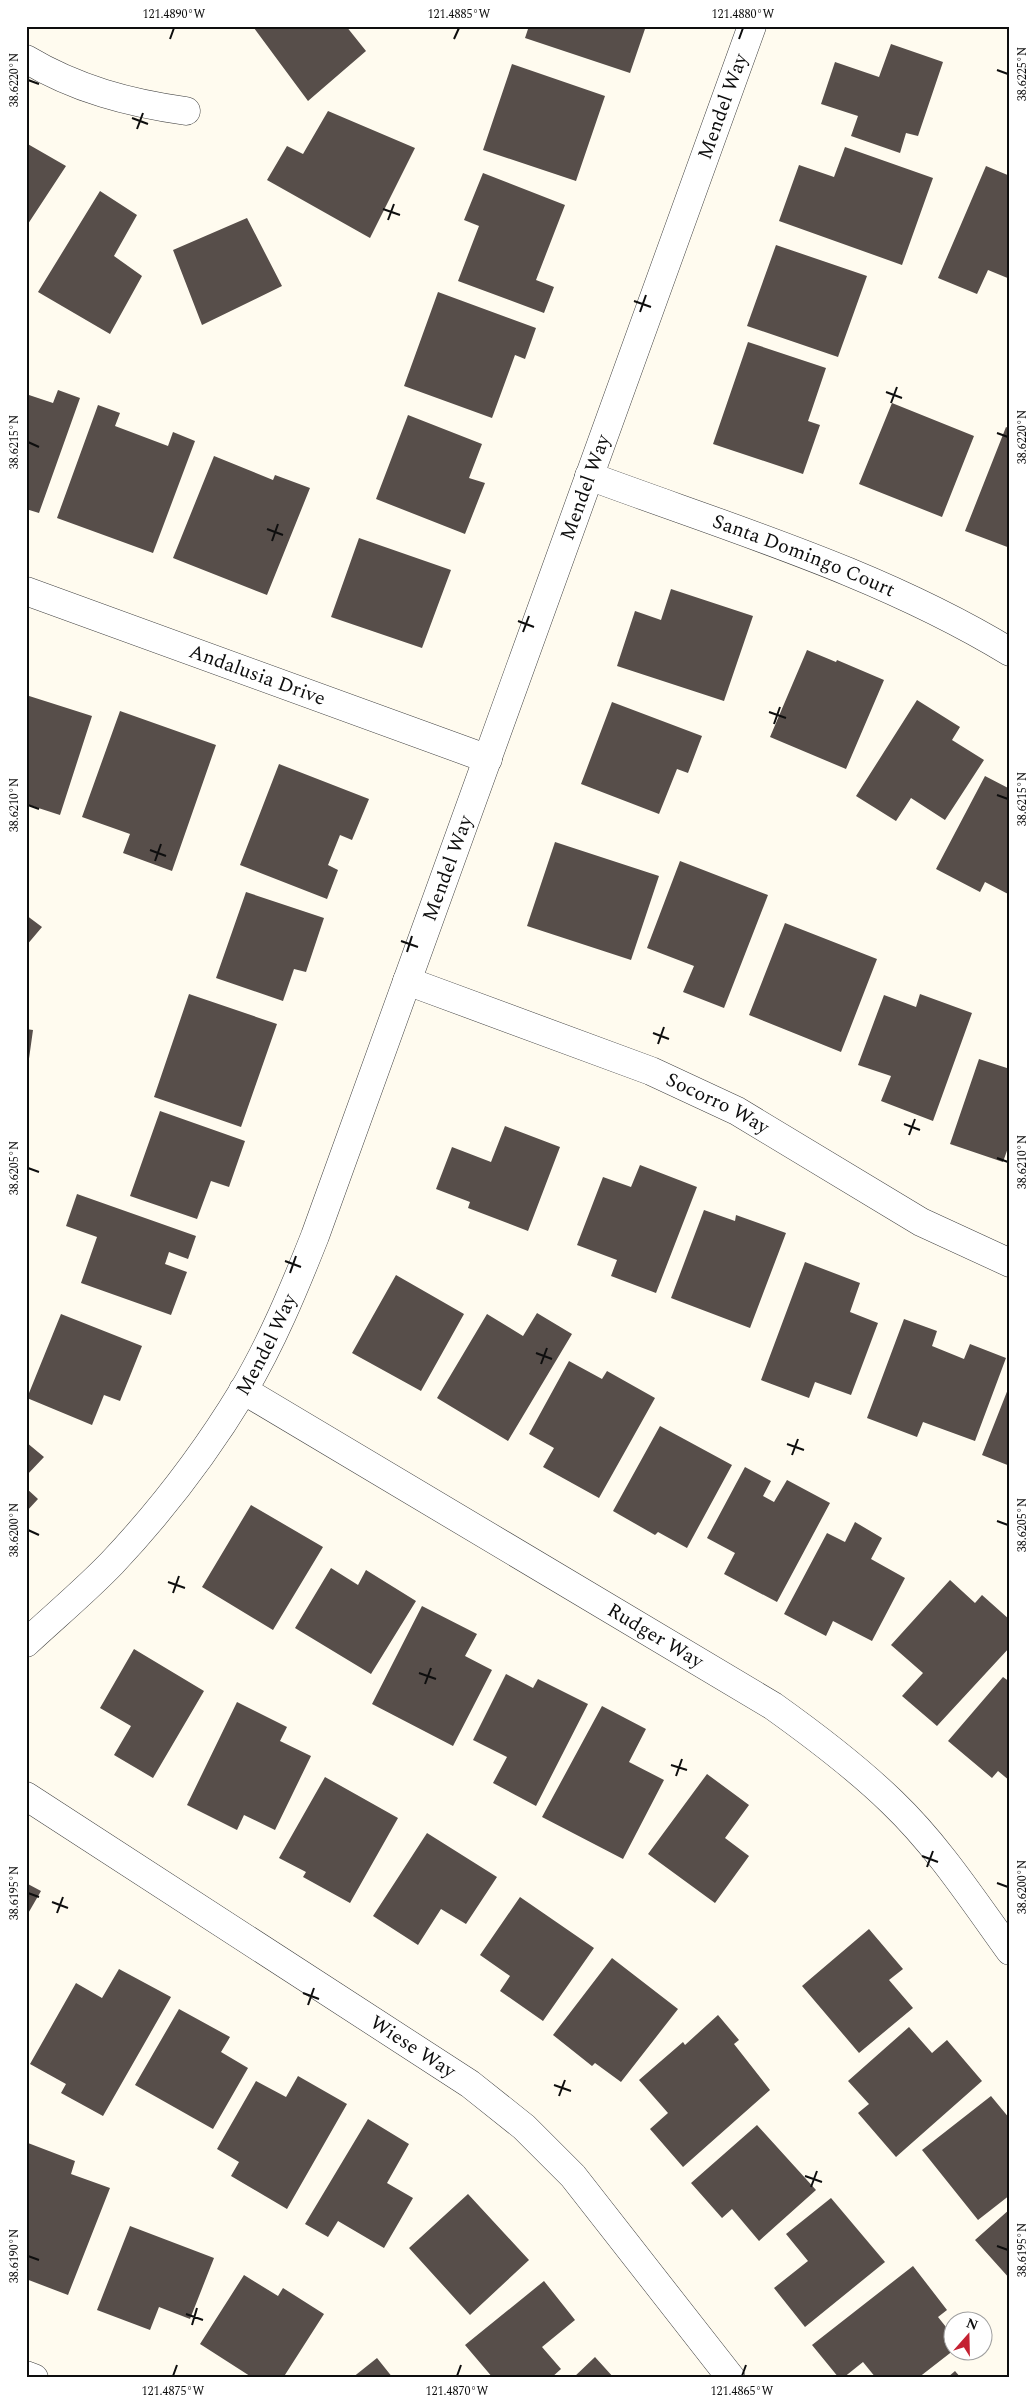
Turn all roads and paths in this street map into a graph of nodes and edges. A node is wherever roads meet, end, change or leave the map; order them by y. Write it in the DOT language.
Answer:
graph roads {
  1 [pos="752,26"];
  2 [pos="26,59"];
  3 [pos="186,110"];
  4 [pos="589,476"];
  5 [pos="26,590"];
  6 [pos="1010,652"];
  7 [pos="488,759"];
  8 [pos="407,981"];
  9 [pos="1010,1263"];
  10 [pos="243,1390"];
  11 [pos="26,1643"];
  12 [pos="26,1796"];
  13 [pos="1010,1951"];
  14 [pos="26,2376"];
  15 [pos="34,2378"];
  16 [pos="731,2378"];
  1 -- 4 [label="street, Mendel Way"];
  2 -- 3 [label="street"];
  4 -- 6 [label="street, Santa Domingo Court"];
  4 -- 7 [label="street, Mendel Way"];
  5 -- 7 [label="street, Andalusia Drive"];
  7 -- 8 [label="street, Mendel Way"];
  8 -- 9 [label="street, Socorro Way"];
  8 -- 10 [label="street, Mendel Way"];
  10 -- 11 [label="street, Mendel Way"];
  10 -- 13 [label="street, Rudger Way"];
  12 -- 16 [label="street, Wiese Way"];
  14 -- 15 [label="street"];
}
